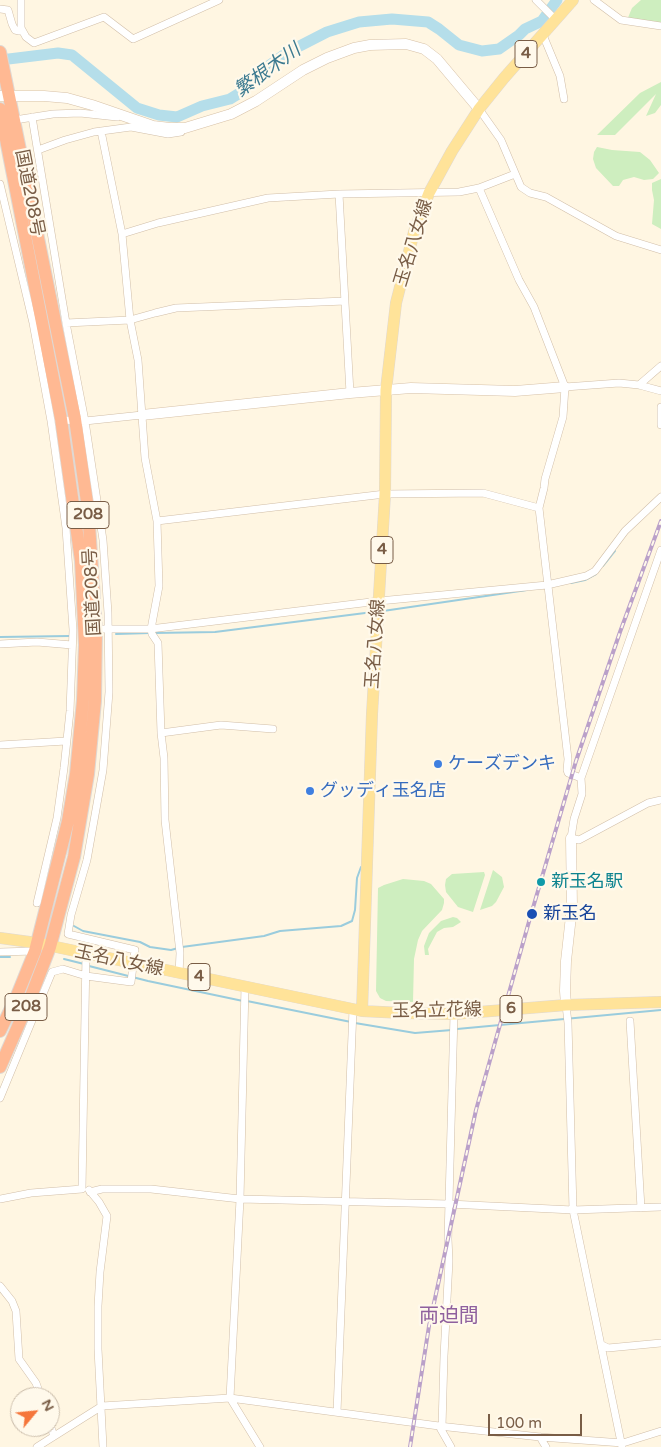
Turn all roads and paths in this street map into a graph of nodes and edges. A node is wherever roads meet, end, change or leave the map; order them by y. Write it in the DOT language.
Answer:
graph roads {
  1 [pos="21,0"];
  2 [pos="220,0"];
  3 [pos="536,0"];
  4 [pos="574,0"];
  5 [pos="594,0"];
  6 [pos="0,8"];
  7 [pos="554,18"];
  8 [pos="661,26"];
  9 [pos="21,28"];
  10 [pos="543,35"];
  11 [pos="0,52"];
  12 [pos="5,93"];
  13 [pos="564,99"];
  14 [pos="0,109"];
  15 [pos="479,109"];
  16 [pos="32,117"];
  17 [pos="130,118"];
  18 [pos="21,119"];
  19 [pos="185,128"];
  20 [pos="101,131"];
  21 [pos="38,150"];
  22 [pos="516,174"];
  23 [pos="0,184"];
  24 [pos="479,188"];
  25 [pos="429,193"];
  26 [pos="339,194"];
  27 [pos="122,234"];
  28 [pos="661,250"];
  29 [pos="345,301"];
  30 [pos="130,320"];
  31 [pos="66,323"];
  32 [pos="661,366"];
  33 [pos="639,385"];
  34 [pos="565,387"];
  35 [pos="386,390"];
  36 [pos="661,391"];
  37 [pos="350,392"];
  38 [pos="661,407"];
  39 [pos="142,415"];
  40 [pos="56,420"];
  41 [pos="80,420"];
  42 [pos="661,425"];
  43 [pos="385,494"];
  44 [pos="661,497"];
  45 [pos="538,508"];
  46 [pos="157,521"];
  47 [pos="661,550"];
  48 [pos="547,585"];
  49 [pos="379,601"];
  50 [pos="90,629"];
  51 [pos="151,629"];
  52 [pos="0,644"];
  53 [pos="72,645"];
  54 [pos="273,729"];
  55 [pos="161,733"];
  56 [pos="66,741"];
  57 [pos="0,745"];
  58 [pos="581,778"];
  59 [pos="661,800"];
  60 [pos="571,838"];
  61 [pos="37,903"];
  62 [pos="0,938"];
  63 [pos="36,947"];
  64 [pos="50,947"];
  65 [pos="0,952"];
  66 [pos="86,954"];
  67 [pos="133,963"];
  68 [pos="179,974"];
  69 [pos="86,976"];
  70 [pos="245,986"];
  71 [pos="661,1002"];
  72 [pos="567,1010"];
  73 [pos="356,1012"];
  74 [pos="454,1014"];
  75 [pos="630,1021"];
  76 [pos="0,1032"];
  77 [pos="0,1067"];
  78 [pos="0,1098"];
  79 [pos="83,1185"];
  80 [pos="90,1192"];
  81 [pos="0,1199"];
  82 [pos="240,1199"];
  83 [pos="346,1201"];
  84 [pos="449,1204"];
  85 [pos="661,1207"];
  86 [pos="641,1208"];
  87 [pos="573,1210"];
  88 [pos="0,1286"];
  89 [pos="661,1343"];
  90 [pos="602,1345"];
  91 [pos="37,1387"];
  92 [pos="230,1398"];
  93 [pos="102,1406"];
  94 [pos="337,1412"];
  95 [pos="441,1427"];
  96 [pos="661,1431"];
  97 [pos="60,1432"];
  98 [pos="52,1437"];
  99 [pos="540,1437"];
  100 [pos="623,1445"];
  101 [pos="37,1447"];
  102 [pos="103,1447"];
  103 [pos="260,1447"];
  104 [pos="451,1447"];
  105 [pos="546,1447"];
  1 -- 9 [label="street"];
  2 -- 9 [label="street"];
  3 -- 7 [label="street"];
  4 -- 7 [label="main road, 玉名八女線 / 4"];
  5 -- 8 [label="street"];
  6 -- 9 [label="street"];
  7 -- 10 [label="main road, 玉名八女線 / 4"];
  10 -- 13 [label="street"];
  10 -- 15 [label="main road, 玉名八女線 / 4"];
  11 -- 12 [label="highway, 国道208号 / 208"];
  12 -- 17 [label="street"];
  12 -- 41 [label="highway, 国道208号 / 208"];
  14 -- 40 [label="highway, 国道208号 / 208"];
  15 -- 19 [label="street"];
  15 -- 22 [label="street"];
  15 -- 25 [label="main road, 玉名八女線 / 4"];
  16 -- 17 [label="street"];
  16 -- 18 [label="street"];
  16 -- 21 [label="street"];
  17 -- 19 [label="street"];
  19 -- 20 [label="street"];
  20 -- 21 [label="street"];
  20 -- 27 [label="street"];
  21 -- 31 [label="street"];
  22 -- 24 [label="street"];
  22 -- 28 [label="street"];
  23 -- 40 [label="street"];
  24 -- 25 [label="street"];
  24 -- 34 [label="street"];
  25 -- 26 [label="street"];
  25 -- 35 [label="main road, 玉名八女線 / 4"];
  26 -- 27 [label="street"];
  26 -- 29 [label="street"];
  27 -- 30 [label="street"];
  29 -- 30 [label="street"];
  29 -- 37 [label="street"];
  30 -- 31 [label="street"];
  30 -- 39 [label="street"];
  31 -- 41 [label="street"];
  32 -- 33 [label="street"];
  33 -- 34 [label="street"];
  33 -- 36 [label="street"];
  34 -- 35 [label="street"];
  34 -- 45 [label="street"];
  35 -- 37 [label="street"];
  35 -- 43 [label="main road, 玉名八女線 / 4"];
  37 -- 39 [label="street"];
  38 -- 42 [label="street"];
  39 -- 41 [label="street"];
  39 -- 46 [label="street"];
  40 -- 41 [label="street"];
  40 -- 50 [label="highway, 国道208号 / 208"];
  41 -- 50 [label="highway, 国道208号 / 208"];
  43 -- 45 [label="street"];
  43 -- 46 [label="street"];
  43 -- 49 [label="main road, 玉名八女線 / 4"];
  44 -- 48 [label="street"];
  45 -- 48 [label="street"];
  46 -- 51 [label="street"];
  47 -- 58 [label="street"];
  48 -- 49 [label="street"];
  48 -- 58 [label="street"];
  49 -- 51 [label="street"];
  49 -- 73 [label="main road, 玉名八女線 / 4"];
  50 -- 51 [label="street"];
  50 -- 53 [label="street"];
  50 -- 63 [label="highway, 国道208号 / 208"];
  50 -- 64 [label="highway, 国道208号 / 208"];
  50 -- 67 [label="street"];
  51 -- 55 [label="street"];
  52 -- 53 [label="street"];
  53 -- 56 [label="street"];
  54 -- 55 [label="street"];
  55 -- 68 [label="street"];
  56 -- 57 [label="street"];
  56 -- 61 [label="street"];
  58 -- 60 [label="street"];
  59 -- 60 [label="street"];
  60 -- 72 [label="street"];
  62 -- 63 [label="main road"];
  63 -- 64 [label="main road, 玉名八女線 / 4"];
  63 -- 65 [label="street"];
  63 -- 76 [label="highway, 国道208号 / 208"];
  64 -- 66 [label="main road, 玉名八女線 / 4"];
  64 -- 77 [label="highway, 国道208号 / 208"];
  66 -- 67 [label="main road, 玉名八女線 / 4"];
  66 -- 69 [label="street"];
  67 -- 68 [label="main road, 玉名八女線 / 4"];
  67 -- 69 [label="street"];
  68 -- 70 [label="main road, 玉名八女線 / 4"];
  69 -- 78 [label="street"];
  69 -- 79 [label="street"];
  70 -- 73 [label="main road, 玉名八女線 / 4"];
  70 -- 82 [label="street"];
  71 -- 72 [label="main road, 玉名立花線 / 6"];
  72 -- 74 [label="main road, 玉名立花線 / 6"];
  72 -- 87 [label="street"];
  73 -- 74 [label="main road, 玉名立花線 / 6"];
  73 -- 83 [label="street"];
  74 -- 84 [label="street"];
  75 -- 86 [label="street"];
  79 -- 80 [label="street"];
  79 -- 81 [label="street"];
  80 -- 82 [label="street"];
  80 -- 93 [label="street"];
  82 -- 83 [label="street"];
  82 -- 92 [label="street"];
  83 -- 84 [label="street"];
  83 -- 94 [label="street"];
  84 -- 87 [label="street"];
  84 -- 95 [label="street"];
  85 -- 86 [label="street"];
  86 -- 87 [label="street"];
  87 -- 90 [label="street"];
  88 -- 91 [label="street"];
  89 -- 90 [label="street"];
  90 -- 100 [label="street"];
  92 -- 93 [label="street"];
  92 -- 94 [label="street"];
  92 -- 103 [label="street"];
  93 -- 97 [label="street"];
  93 -- 102 [label="street"];
  94 -- 95 [label="street"];
  95 -- 99 [label="street"];
  95 -- 104 [label="street"];
  96 -- 100 [label="street"];
  98 -- 101 [label="street"];
  99 -- 100 [label="street"];
  99 -- 105 [label="street"];
}
